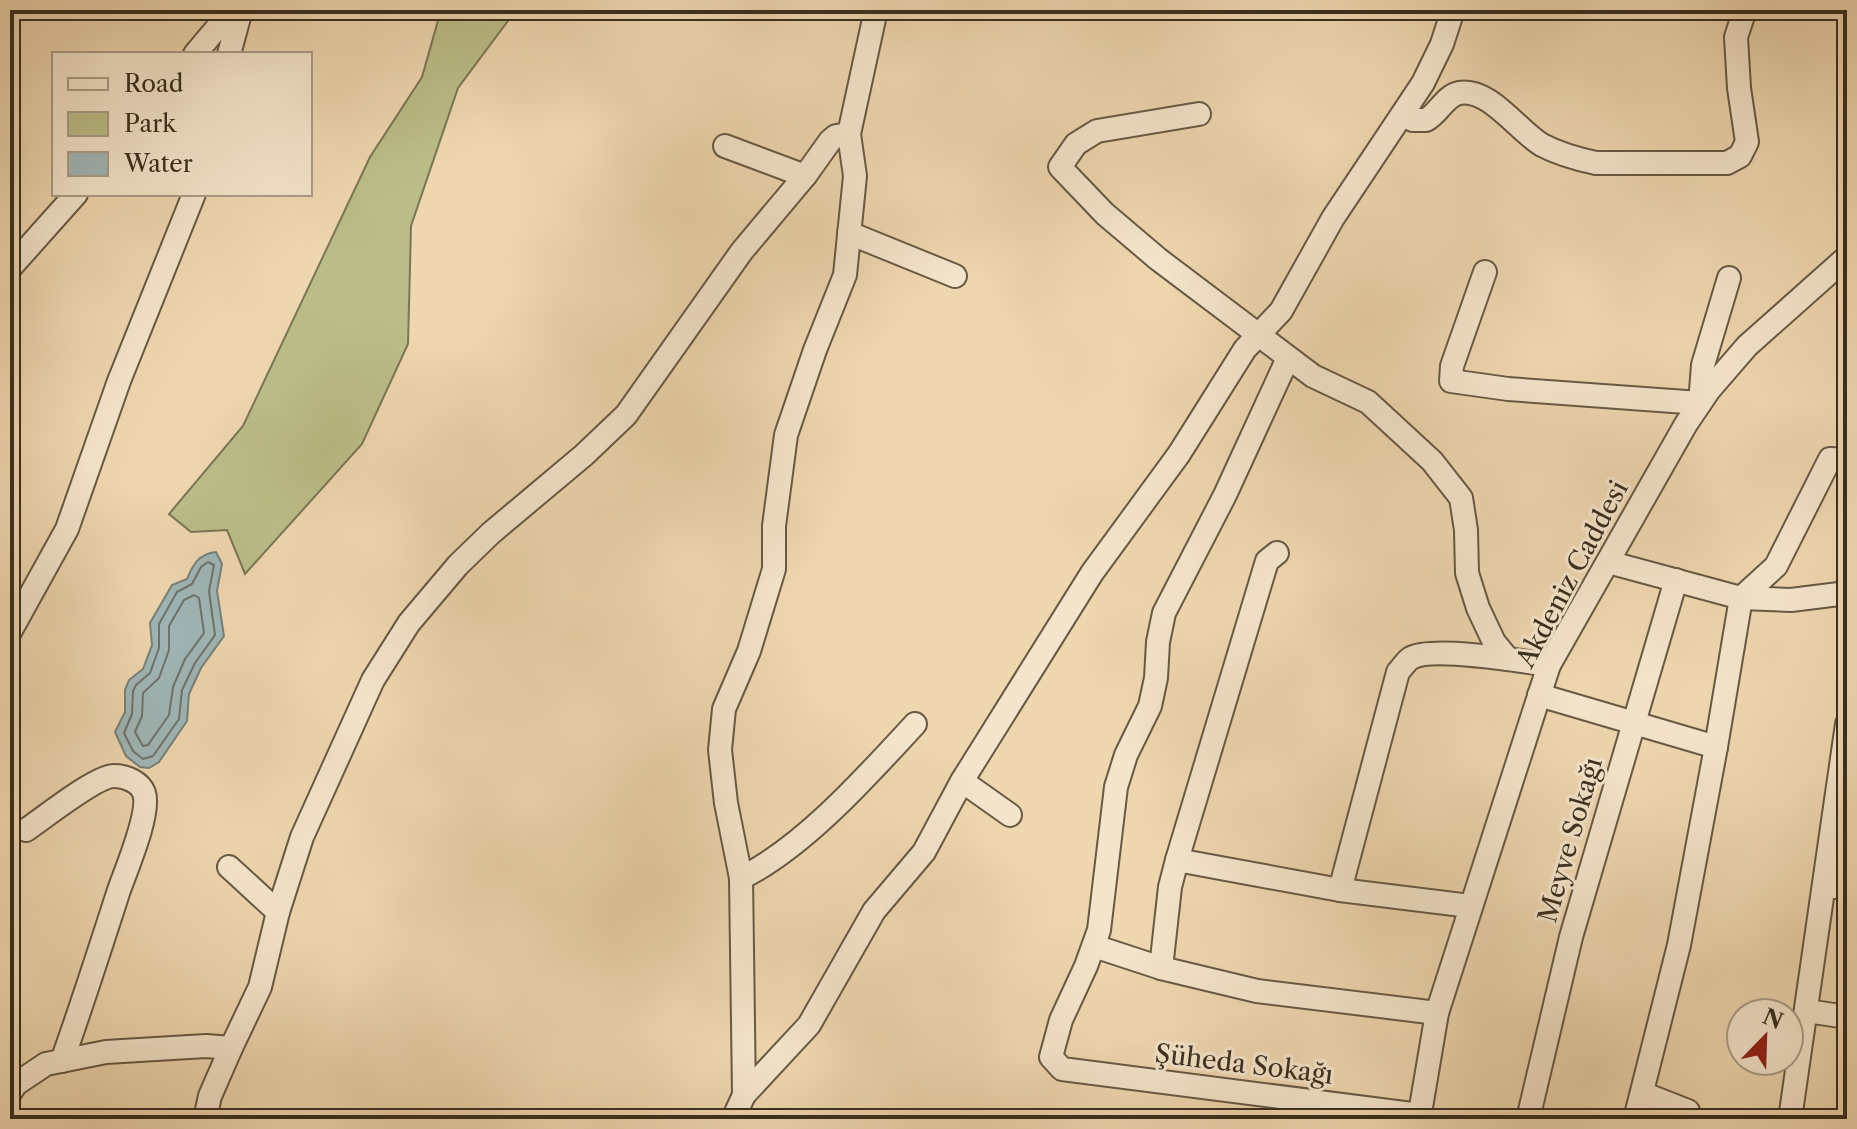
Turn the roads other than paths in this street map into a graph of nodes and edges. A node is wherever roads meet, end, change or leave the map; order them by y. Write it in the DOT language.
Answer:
graph roads {
  1 [pos="232,10"];
  2 [pos="241,10"];
  3 [pos="876,10"];
  4 [pos="1453,10"];
  5 [pos="1745,10"];
  6 [pos="197,52"];
  7 [pos="230,52"];
  8 [pos="1199,114"];
  9 [pos="1403,114"];
  10 [pos="849,134"];
  11 [pos="725,146"];
  12 [pos="805,176"];
  13 [pos="74,196"];
  14 [pos="193,196"];
  15 [pos="849,233"];
  16 [pos="1847,257"];
  17 [pos="10,268"];
  18 [pos="1485,272"];
  19 [pos="955,276"];
  20 [pos="1729,278"];
  21 [pos="1258,336"];
  22 [pos="1288,358"];
  23 [pos="1700,403"];
  24 [pos="1847,460"];
  25 [pos="1277,553"];
  26 [pos="1608,562"];
  27 [pos="1676,580"];
  28 [pos="1847,593"];
  29 [pos="1741,598"];
  30 [pos="10,632"];
  31 [pos="1508,659"];
  32 [pos="1549,665"];
  33 [pos="1539,695"];
  34 [pos="915,724"];
  35 [pos="1847,724"];
  36 [pos="1633,725"];
  37 [pos="1716,747"];
  38 [pos="962,781"];
  39 [pos="1010,815"];
  40 [pos="26,830"];
  41 [pos="1177,860"];
  42 [pos="229,867"];
  43 [pos="741,878"];
  44 [pos="1836,887"];
  45 [pos="1340,890"];
  46 [pos="1470,906"];
  47 [pos="278,912"];
  48 [pos="1094,946"];
  49 [pos="1161,968"];
  50 [pos="1807,1011"];
  51 [pos="1437,1013"];
  52 [pos="1847,1017"];
  53 [pos="231,1048"];
  54 [pos="62,1061"];
  55 [pos="10,1093"];
  56 [pos="1642,1093"];
  57 [pos="744,1095"];
  58 [pos="1420,1117"];
  59 [pos="205,1119"];
  60 [pos="733,1119"];
  61 [pos="1528,1119"];
  62 [pos="1635,1119"];
  63 [pos="1687,1119"];
  64 [pos="1790,1119"];
  1 -- 6 [label="street"];
  2 -- 7 [label="street"];
  3 -- 10 [label="street"];
  4 -- 9 [label="street"];
  5 -- 9 [label="street"];
  8 -- 21 [label="street"];
  9 -- 21 [label="street"];
  10 -- 12 [label="street"];
  10 -- 15 [label="street"];
  11 -- 12 [label="street"];
  12 -- 47 [label="street"];
  13 -- 17 [label="street"];
  14 -- 30 [label="street"];
  15 -- 19 [label="street"];
  15 -- 43 [label="street"];
  16 -- 23 [label="street, Akdeniz Caddesi"];
  18 -- 23 [label="street"];
  20 -- 23 [label="street"];
  21 -- 22 [label="street"];
  21 -- 38 [label="street"];
  22 -- 31 [label="street"];
  22 -- 48 [label="street"];
  23 -- 26 [label="street, Akdeniz Caddesi"];
  24 -- 29 [label="street"];
  25 -- 41 [label="street"];
  26 -- 27 [label="street"];
  26 -- 32 [label="street, Akdeniz Caddesi"];
  27 -- 29 [label="street"];
  27 -- 36 [label="street, Meyve Sokağı"];
  28 -- 29 [label="street"];
  29 -- 37 [label="street"];
  31 -- 32 [label="street"];
  31 -- 45 [label="street"];
  32 -- 33 [label="street, Akdeniz Caddesi"];
  33 -- 36 [label="street"];
  33 -- 46 [label="street, Akdeniz Caddesi"];
  34 -- 43 [label="street"];
  35 -- 44 [label="street"];
  36 -- 37 [label="street"];
  36 -- 61 [label="street, Meyve Sokağı"];
  37 -- 56 [label="street"];
  38 -- 39 [label="street"];
  38 -- 57 [label="street"];
  40 -- 54 [label="street"];
  41 -- 45 [label="street"];
  41 -- 49 [label="street"];
  42 -- 47 [label="street"];
  43 -- 57 [label="street"];
  44 -- 50 [label="street"];
  45 -- 46 [label="street"];
  46 -- 51 [label="street, Akdeniz Caddesi"];
  47 -- 53 [label="street"];
  48 -- 49 [label="street"];
  48 -- 58 [label="street, Şüheda Sokağı"];
  49 -- 51 [label="street"];
  50 -- 52 [label="street"];
  50 -- 64 [label="street"];
  51 -- 58 [label="street, Akdeniz Caddesi"];
  53 -- 54 [label="street"];
  53 -- 59 [label="street"];
  54 -- 55 [label="street"];
  56 -- 62 [label="street"];
  56 -- 63 [label="street"];
  57 -- 60 [label="street"];
}
